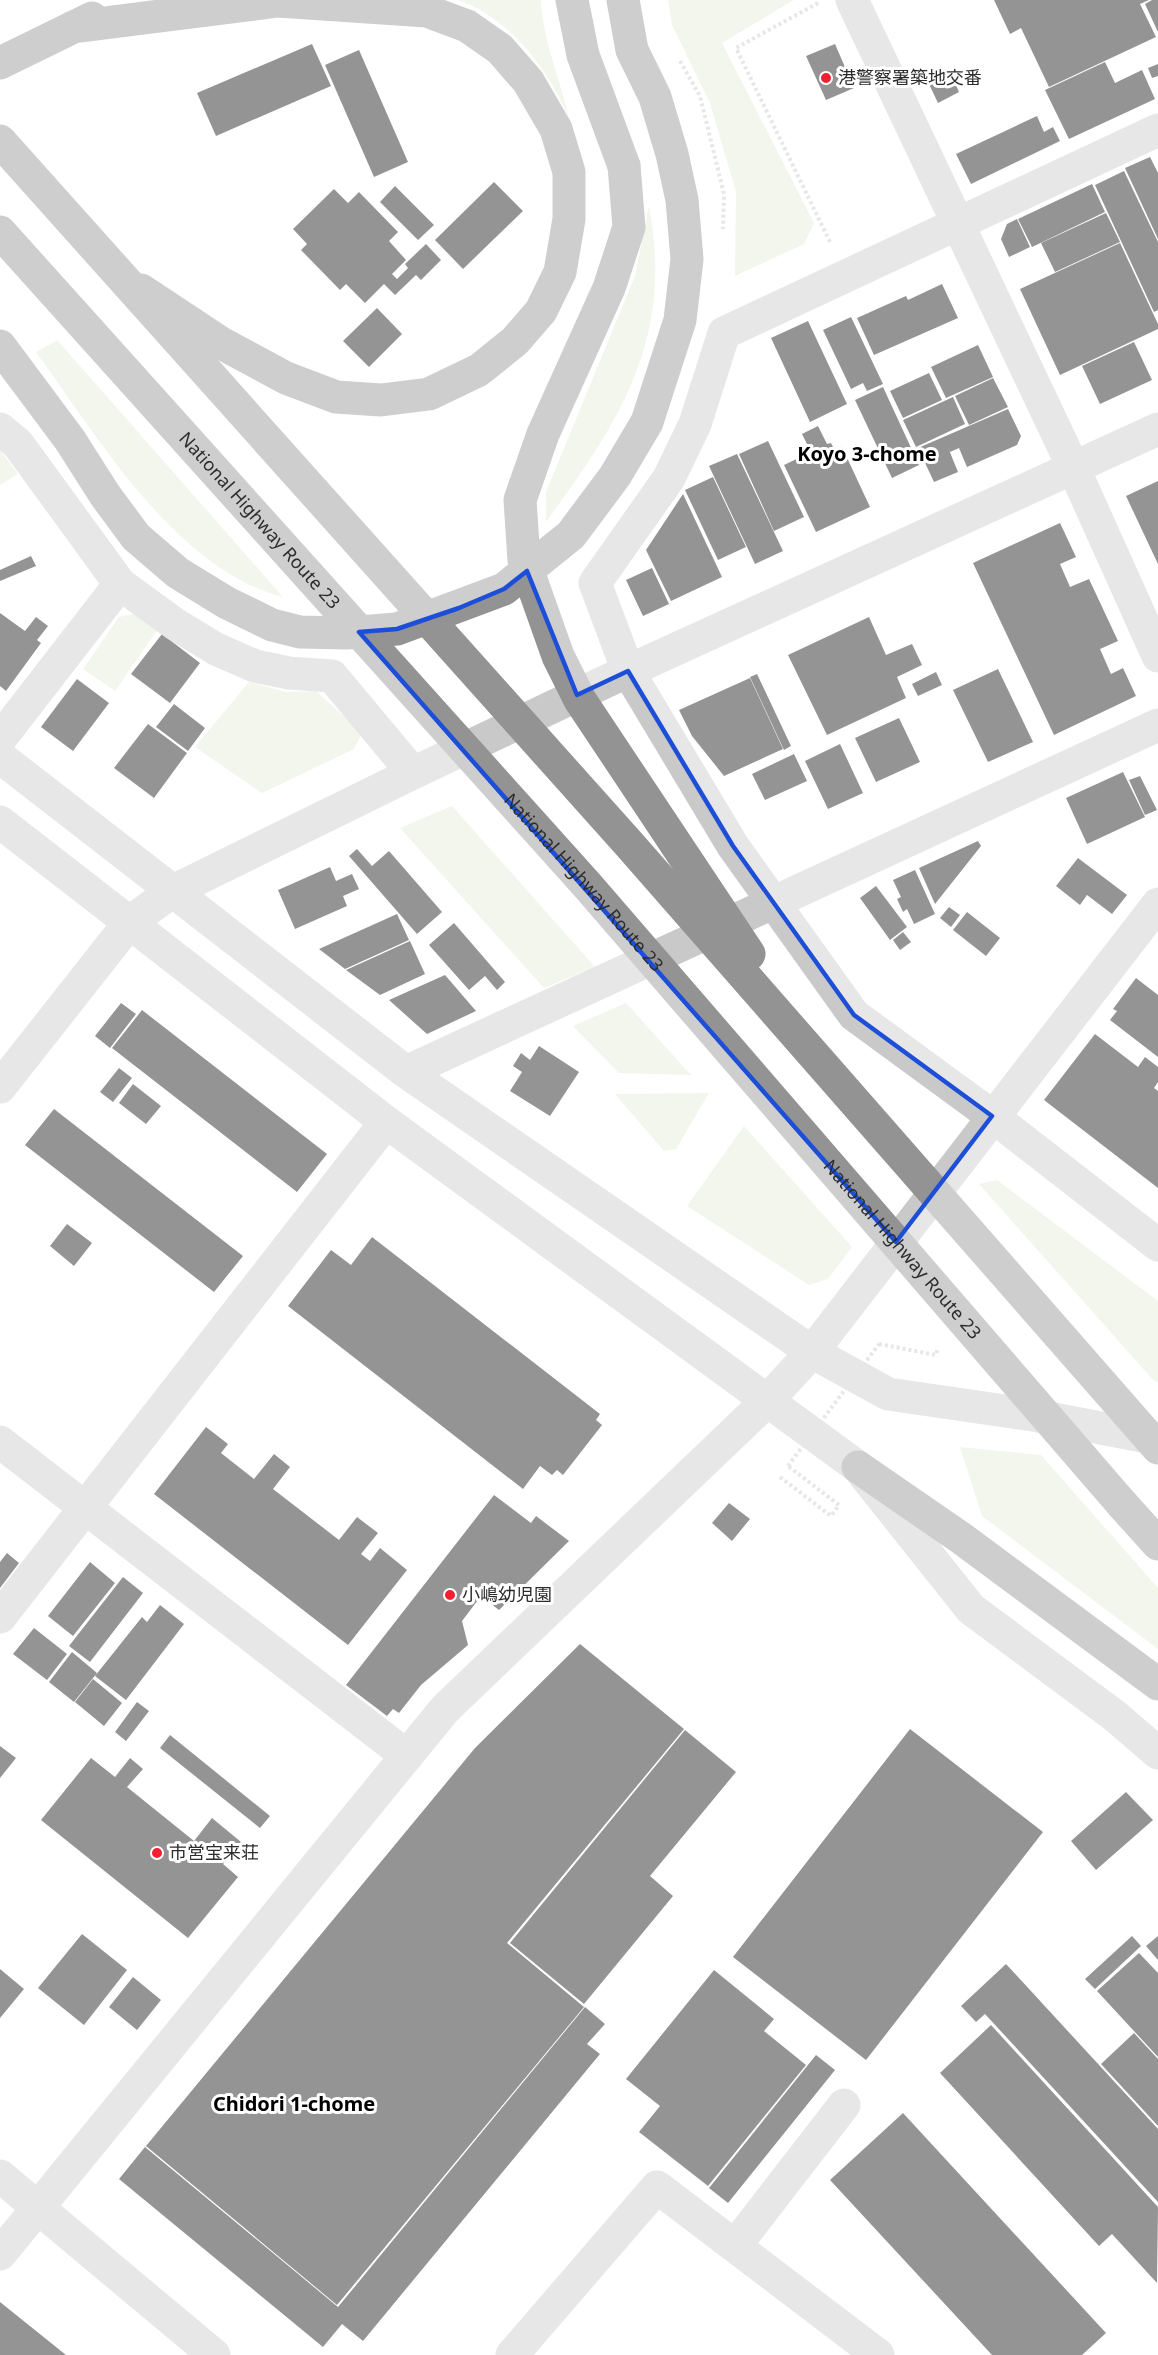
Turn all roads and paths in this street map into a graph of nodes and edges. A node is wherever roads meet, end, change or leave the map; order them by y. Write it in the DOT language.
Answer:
graph roads {
  1 [pos="128,0"];
  2 [pos="572,0"];
  3 [pos="623,0"];
  4 [pos="819,0"];
  5 [pos="852,0"];
  6 [pos="73,27"];
  7 [pos="677,55"];
  8 [pos="0,63"];
  9 [pos="1158,130"];
  10 [pos="0,141"];
  11 [pos="957,222"];
  12 [pos="0,232"];
  13 [pos="723,240"];
  14 [pos="823,248"];
  15 [pos="119,276"];
  16 [pos="0,346"];
  17 [pos="0,429"];
  18 [pos="1158,429"];
  19 [pos="1074,469"];
  20 [pos="120,584"];
  21 [pos="1158,656"];
  22 [pos="628,671"];
  23 [pos="1158,725"];
  24 [pos="0,739"];
  25 [pos="0,757"];
  26 [pos="413,773"];
  27 [pos="0,822"];
  28 [pos="173,891"];
  29 [pos="773,902"];
  30 [pos="1158,904"];
  31 [pos="130,922"];
  32 [pos="819,1059"];
  33 [pos="406,1072"];
  34 [pos="0,1087"];
  35 [pos="992,1116"];
  36 [pos="386,1122"];
  37 [pos="1158,1245"];
  38 [pos="931,1339"];
  39 [pos="812,1352"];
  40 [pos="766,1402"];
  41 [pos="1158,1438"];
  42 [pos="0,1442"];
  43 [pos="1158,1448"];
  44 [pos="858,1467"];
  45 [pos="780,1477"];
  46 [pos="85,1507"];
  47 [pos="1158,1544"];
  48 [pos="0,1617"];
  49 [pos="1158,1684"];
  50 [pos="1158,1753"];
  51 [pos="407,1756"];
  52 [pos="844,2105"];
  53 [pos="0,2176"];
  54 [pos="38,2208"];
  55 [pos="735,2246"];
  56 [pos="0,2254"];
  57 [pos="514,2354"];
  58 [pos="214,2355"];
  59 [pos="878,2355"];
  1 -- 6 [label="highway"];
  2 -- 32 [label="highway, bridge"];
  3 -- 16 [label="highway"];
  4 -- 14 [label="path"];
  5 -- 11 [label="street"];
  6 -- 8 [label="highway"];
  6 -- 15 [label="highway, bridge"];
  7 -- 13 [label="path"];
  9 -- 11 [label="street"];
  10 -- 15 [label="highway, bridge"];
  11 -- 19 [label="street"];
  11 -- 22 [label="street"];
  12 -- 47 [label="highway, National Highway Route 23, bridge"];
  15 -- 32 [label="highway, bridge"];
  17 -- 20 [label="street"];
  18 -- 19 [label="street"];
  19 -- 21 [label="street"];
  19 -- 22 [label="street"];
  20 -- 24 [label="street"];
  20 -- 26 [label="street"];
  22 -- 26 [label="street"];
  22 -- 29 [label="street"];
  23 -- 29 [label="street"];
  25 -- 28 [label="street"];
  26 -- 28 [label="street"];
  27 -- 31 [label="street"];
  28 -- 31 [label="street"];
  28 -- 33 [label="street"];
  29 -- 33 [label="street"];
  29 -- 35 [label="street"];
  30 -- 35 [label="street"];
  31 -- 34 [label="street"];
  31 -- 36 [label="street"];
  32 -- 43 [label="highway, bridge"];
  33 -- 39 [label="street"];
  35 -- 37 [label="street"];
  35 -- 39 [label="street"];
  36 -- 40 [label="street"];
  36 -- 46 [label="street"];
  38 -- 45 [label="path, bridge"];
  39 -- 40 [label="street"];
  39 -- 41 [label="street"];
  40 -- 44 [label="street"];
  40 -- 51 [label="street"];
  42 -- 46 [label="street"];
  44 -- 49 [label="highway"];
  44 -- 50 [label="street"];
  46 -- 48 [label="street"];
  46 -- 51 [label="street"];
  51 -- 54 [label="street"];
  52 -- 55 [label="street"];
  53 -- 54 [label="street"];
  54 -- 56 [label="street"];
  54 -- 58 [label="street"];
  55 -- 57 [label="street"];
  55 -- 59 [label="street"];
}
